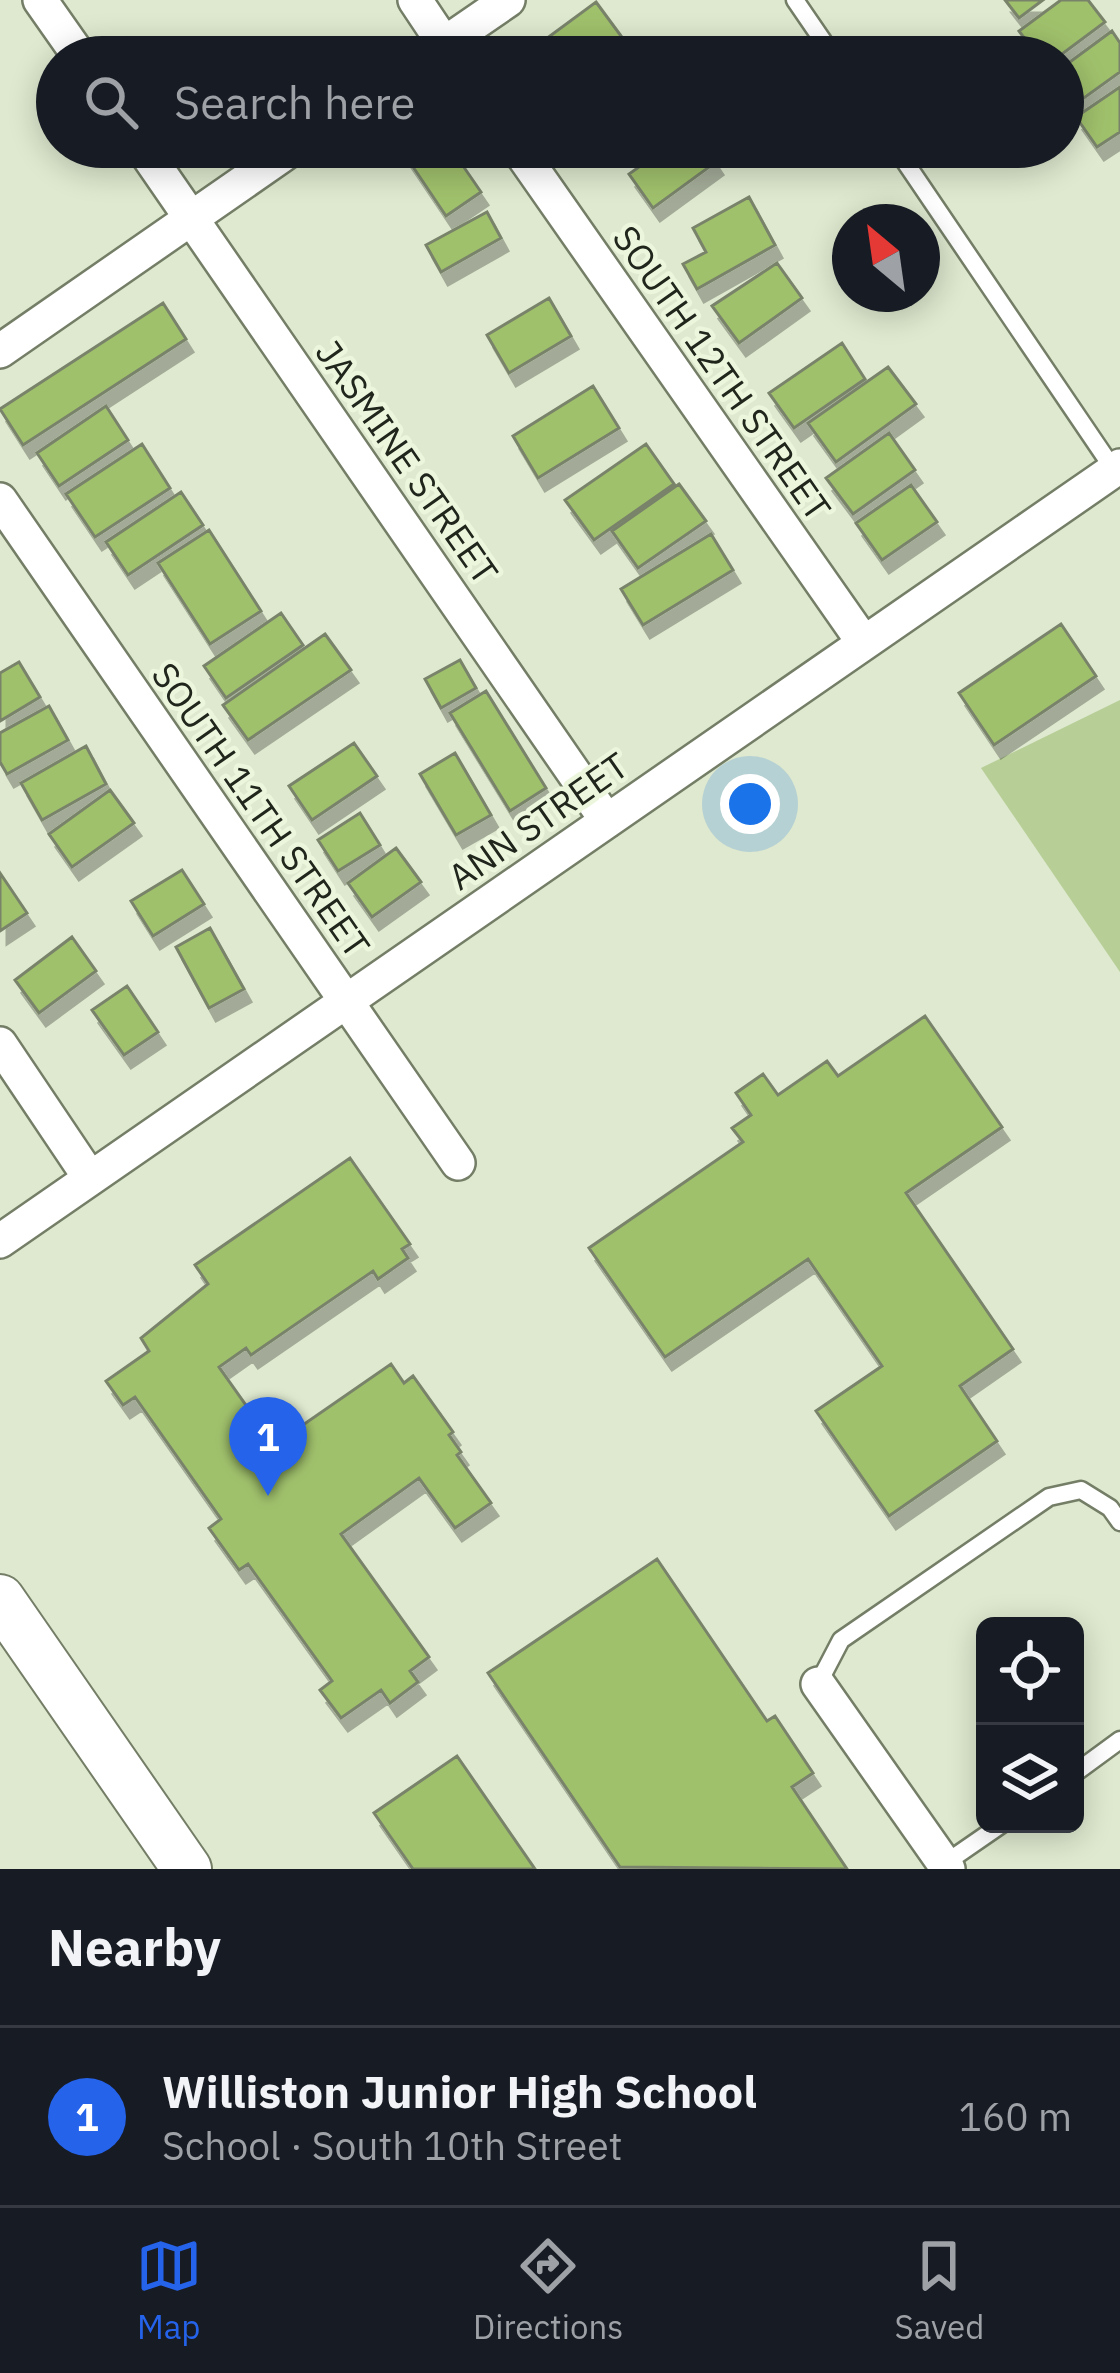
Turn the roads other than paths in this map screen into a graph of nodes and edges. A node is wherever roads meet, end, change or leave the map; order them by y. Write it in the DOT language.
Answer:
graph roads {
  1 [pos="40,0"];
  2 [pos="415,0"];
  3 [pos="508,0"];
  4 [pos="795,0"];
  5 [pos="65,36"];
  6 [pos="433,36"];
  7 [pos="462,36"];
  8 [pos="819,36"];
  9 [pos="157,168"];
  10 [pos="265,168"];
  11 [pos="532,168"];
  12 [pos="910,168"];
  13 [pos="192,218"];
  14 [pos="0,351"];
  15 [pos="1117,468"];
  16 [pos="0,500"];
  17 [pos="864,643"];
  18 [pos="607,821"];
  19 [pos="346,1001"];
  20 [pos="0,1045"];
  21 [pos="458,1163"];
  22 [pos="90,1178"];
  23 [pos="0,1240"];
  24 [pos="1120,1522"];
  25 [pos="0,1599"];
  26 [pos="818,1684"];
  27 [pos="1120,1740"];
  28 [pos="1084,1766"];
  29 [pos="990,1833"];
  30 [pos="946,1867"];
  31 [pos="187,1869"];
  1 -- 5 [label="street"];
  2 -- 6 [label="street"];
  3 -- 7 [label="street"];
  4 -- 8 [label="lane"];
  9 -- 13 [label="street, JASMINE STREET"];
  10 -- 13 [label="street"];
  11 -- 17 [label="street, SOUTH 12TH STREET"];
  12 -- 15 [label="lane"];
  13 -- 14 [label="street"];
  13 -- 18 [label="street, JASMINE STREET"];
  15 -- 17 [label="street, ANN STREET"];
  16 -- 19 [label="street, SOUTH 11TH STREET"];
  17 -- 18 [label="street, ANN STREET"];
  18 -- 19 [label="street, ANN STREET"];
  19 -- 21 [label="street, SOUTH 11TH STREET"];
  19 -- 22 [label="street, ANN STREET"];
  20 -- 22 [label="street"];
  22 -- 23 [label="street, ANN STREET"];
  24 -- 26 [label="lane"];
  25 -- 31 [label="street"];
  26 -- 30 [label="street"];
  27 -- 28 [label="lane"];
  29 -- 30 [label="lane"];
}
